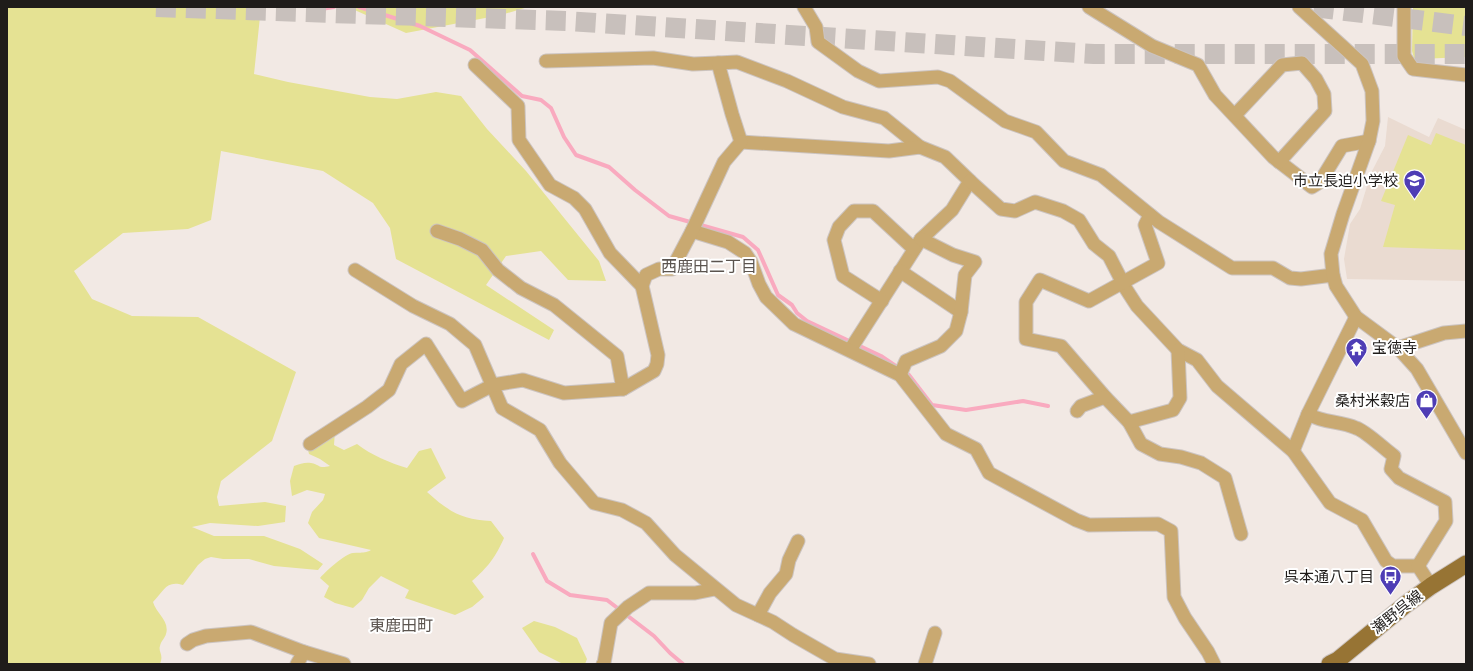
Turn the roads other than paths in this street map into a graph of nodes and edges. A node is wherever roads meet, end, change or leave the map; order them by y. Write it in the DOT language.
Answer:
graph roads {
  1 [pos="804,7"];
  2 [pos="1089,7"];
  3 [pos="1299,7"];
  4 [pos="1404,7"];
  5 [pos="546,61"];
  6 [pos="718,63"];
  7 [pos="475,65"];
  8 [pos="1466,75"];
  9 [pos="1235,115"];
  10 [pos="1369,141"];
  11 [pos="741,142"];
  12 [pos="920,147"];
  13 [pos="1279,162"];
  14 [pos="970,181"];
  15 [pos="1150,215"];
  16 [pos="437,231"];
  17 [pos="692,231"];
  18 [pos="918,244"];
  19 [pos="355,270"];
  20 [pos="900,271"];
  21 [pos="1333,275"];
  22 [pos="1123,283"];
  23 [pos="642,286"];
  24 [pos="882,301"];
  25 [pos="961,312"];
  26 [pos="1356,317"];
  27 [pos="1466,331"];
  28 [pos="1398,348"];
  29 [pos="850,350"];
  30 [pos="1178,350"];
  31 [pos="900,375"];
  32 [pos="493,385"];
  33 [pos="623,389"];
  34 [pos="1105,396"];
  35 [pos="1077,411"];
  36 [pos="1308,414"];
  37 [pos="1129,422"];
  38 [pos="310,444"];
  39 [pos="1293,451"];
  40 [pos="1466,453"];
  41 [pos="1241,534"];
  42 [pos="798,541"];
  43 [pos="1466,564"];
  44 [pos="1418,566"];
  45 [pos="1430,586"];
  46 [pos="715,589"];
  47 [pos="758,615"];
  48 [pos="935,633"];
  49 [pos="187,644"];
  50 [pos="304,652"];
  51 [pos="297,664"];
  52 [pos="344,664"];
  53 [pos="603,664"];
  54 [pos="869,664"];
  55 [pos="925,664"];
  56 [pos="1214,664"];
  57 [pos="1330,664"];
  1 -- 15 [label="street"];
  2 -- 9 [label="street"];
  3 -- 10 [label="street"];
  4 -- 8 [label="street"];
  5 -- 6 [label="street"];
  6 -- 11 [label="street"];
  6 -- 12 [label="street"];
  7 -- 23 [label="street"];
  9 -- 13 [label="street"];
  9 -- 13 [label="street"];
  10 -- 13 [label="street"];
  10 -- 21 [label="street"];
  11 -- 12 [label="street"];
  11 -- 17 [label="street"];
  12 -- 14 [label="street"];
  14 -- 18 [label="street"];
  14 -- 22 [label="street"];
  15 -- 21 [label="street"];
  15 -- 22 [label="street"];
  16 -- 33 [label="street"];
  17 -- 23 [label="street"];
  17 -- 29 [label="street"];
  18 -- 20 [label="street"];
  18 -- 24 [label="street"];
  18 -- 25 [label="street"];
  19 -- 32 [label="street"];
  20 -- 24 [label="street"];
  20 -- 25 [label="street"];
  21 -- 26 [label="street"];
  22 -- 30 [label="street"];
  22 -- 34 [label="street"];
  23 -- 33 [label="street"];
  24 -- 29 [label="street"];
  25 -- 31 [label="street"];
  26 -- 28 [label="street"];
  26 -- 36 [label="street"];
  27 -- 28 [label="street"];
  28 -- 40 [label="street"];
  29 -- 31 [label="street"];
  30 -- 37 [label="street"];
  30 -- 39 [label="street"];
  31 -- 56 [label="street"];
  32 -- 33 [label="street"];
  32 -- 38 [label="street"];
  32 -- 46 [label="street"];
  34 -- 35 [label="street"];
  34 -- 37 [label="street"];
  36 -- 39 [label="street"];
  36 -- 44 [label="street"];
  37 -- 41 [label="street"];
  39 -- 44 [label="street"];
  42 -- 47 [label="street"];
  43 -- 45 [label="main road, 瀬野呉線"];
  44 -- 45 [label="street"];
  45 -- 57 [label="main road, 瀬野呉線"];
  46 -- 47 [label="street"];
  46 -- 53 [label="street"];
  47 -- 54 [label="street"];
  48 -- 55 [label="street"];
  49 -- 50 [label="street"];
  50 -- 51 [label="street"];
  50 -- 52 [label="street"];
}
